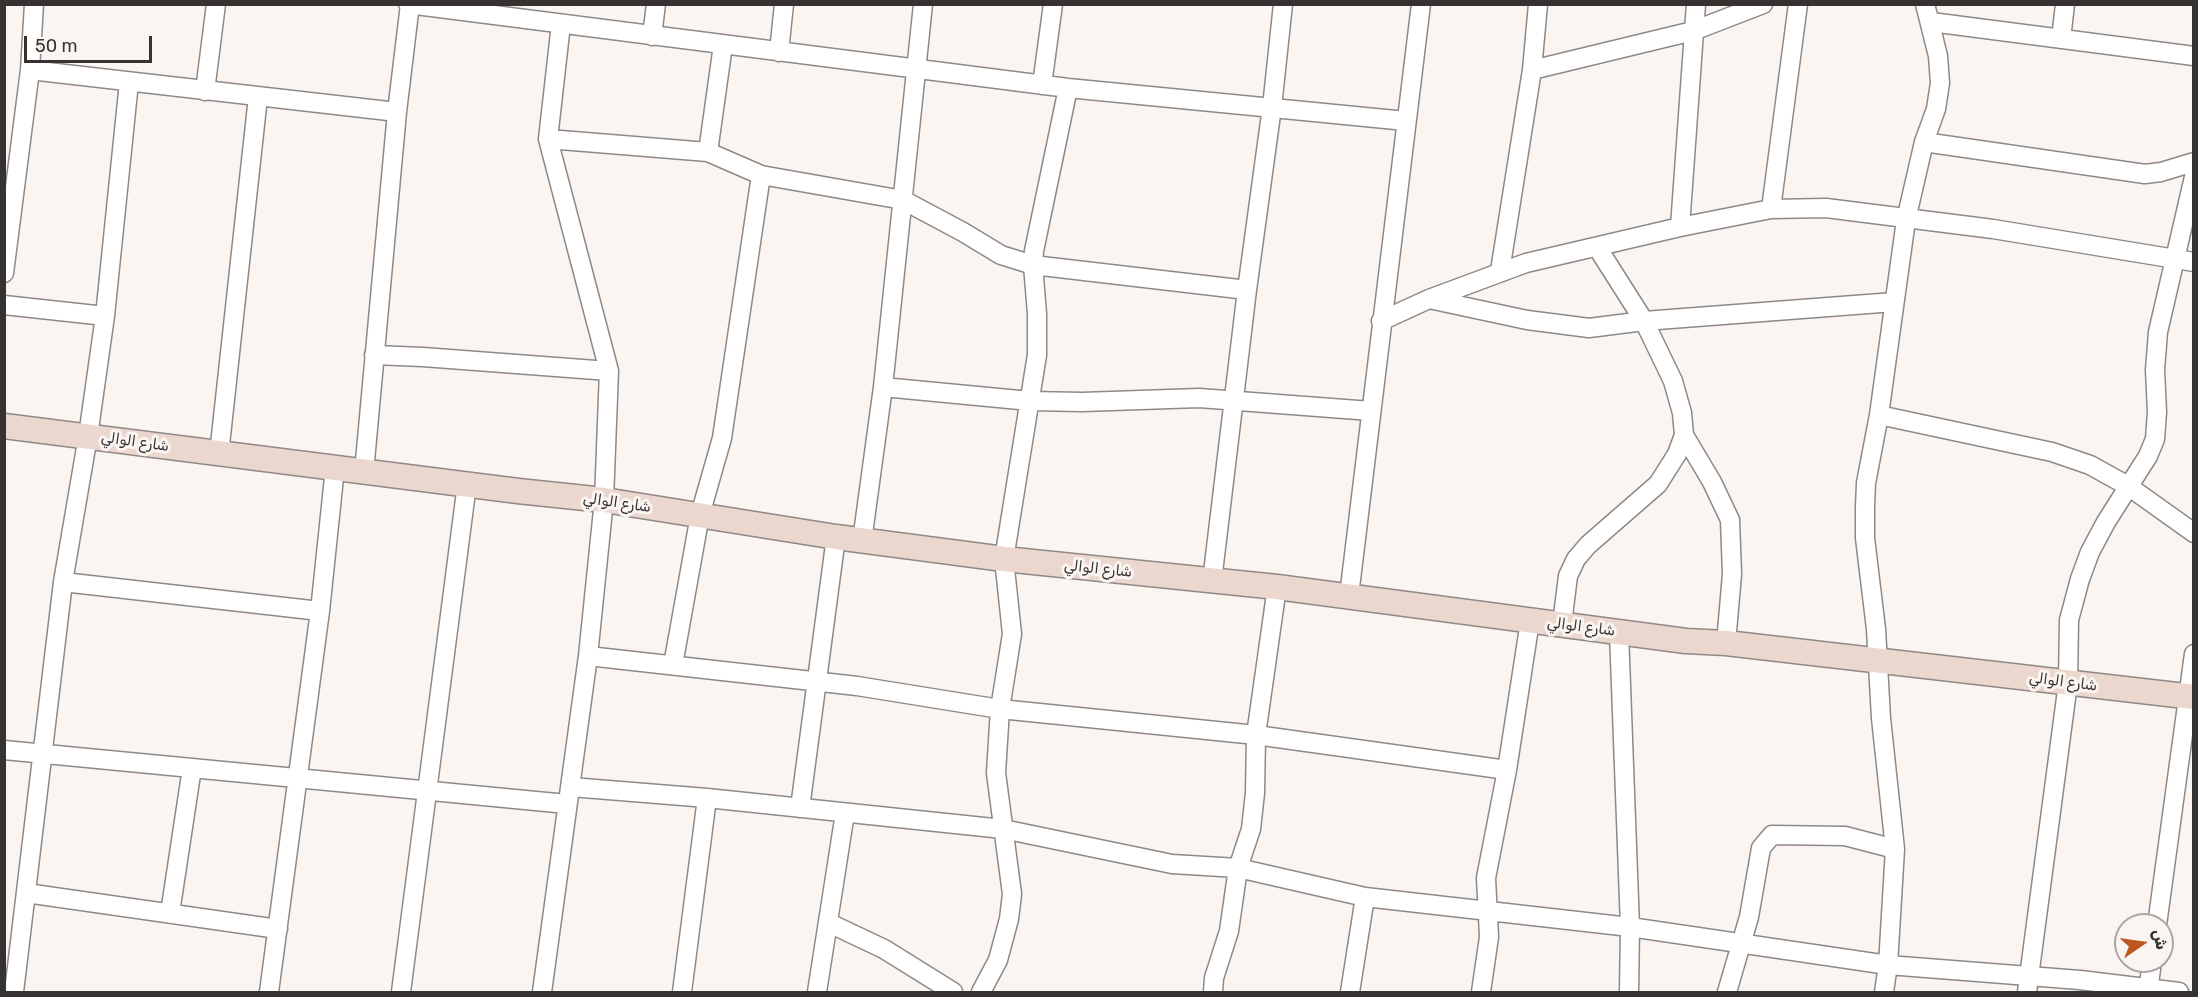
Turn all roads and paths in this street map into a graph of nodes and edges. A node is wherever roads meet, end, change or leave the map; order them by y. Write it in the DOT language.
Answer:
graph roads {
  1 [pos="34,4"];
  2 [pos="216,4"];
  3 [pos="656,4"];
  4 [pos="784,4"];
  5 [pos="923,4"];
  6 [pos="1053,4"];
  7 [pos="1283,4"];
  8 [pos="1421,4"];
  9 [pos="1538,4"];
  10 [pos="1696,4"];
  11 [pos="1763,4"];
  12 [pos="1798,4"];
  13 [pos="2065,4"];
  14 [pos="410,5"];
  15 [pos="1928,13"];
  16 [pos="561,24"];
  17 [pos="1694,31"];
  18 [pos="652,36"];
  19 [pos="2061,39"];
  20 [pos="723,45"];
  21 [pos="779,52"];
  22 [pos="2193,56"];
  23 [pos="916,69"];
  24 [pos="30,70"];
  25 [pos="1532,70"];
  26 [pos="129,82"];
  27 [pos="1042,85"];
  28 [pos="1068,88"];
  29 [pos="205,90"];
  30 [pos="258,97"];
  31 [pos="1272,107"];
  32 [pos="397,112"];
  33 [pos="1406,121"];
  34 [pos="548,139"];
  35 [pos="1924,142"];
  36 [pos="708,152"];
  37 [pos="2193,162"];
  38 [pos="761,175"];
  39 [pos="2193,177"];
  40 [pos="903,200"];
  41 [pos="1771,209"];
  42 [pos="1906,220"];
  43 [pos="1680,226"];
  44 [pos="1597,246"];
  45 [pos="2174,259"];
  46 [pos="2193,262"];
  47 [pos="1033,264"];
  48 [pos="1500,271"];
  49 [pos="4,273"];
  50 [pos="1247,290"];
  51 [pos="1428,299"];
  52 [pos="1894,302"];
  53 [pos="4,305"];
  54 [pos="105,316"];
  55 [pos="1381,321"];
  56 [pos="1644,321"];
  57 [pos="374,355"];
  58 [pos="609,371"];
  59 [pos="883,387"];
  60 [pos="1233,399"];
  61 [pos="1030,401"];
  62 [pos="1371,411"];
  63 [pos="1879,415"];
  64 [pos="4,426"];
  65 [pos="1684,435"];
  66 [pos="88,436"];
  67 [pos="219,454"];
  68 [pos="335,468"];
  69 [pos="364,472"];
  70 [pos="467,484"];
  71 [pos="2128,486"];
  72 [pos="604,500"];
  73 [pos="700,515"];
  74 [pos="2193,533"];
  75 [pos="836,537"];
  76 [pos="862,541"];
  77 [pos="1004,559"];
  78 [pos="1212,581"];
  79 [pos="63,582"];
  80 [pos="1277,587"];
  81 [pos="1349,596"];
  82 [pos="320,611"];
  83 [pos="1530,621"];
  84 [pos="1562,624"];
  85 [pos="1619,632"];
  86 [pos="1726,643"];
  87 [pos="2193,654"];
  88 [pos="588,656"];
  89 [pos="1879,661"];
  90 [pos="673,665"];
  91 [pos="816,681"];
  92 [pos="2068,683"];
  93 [pos="2191,697"];
  94 [pos="1000,709"];
  95 [pos="1256,735"];
  96 [pos="4,750"];
  97 [pos="42,754"];
  98 [pos="192,768"];
  99 [pos="1507,770"];
  100 [pos="298,778"];
  101 [pos="427,790"];
  102 [pos="569,795"];
  103 [pos="707,798"];
  104 [pos="800,808"];
  105 [pos="845,813"];
  106 [pos="1003,829"];
  107 [pos="1895,849"];
  108 [pos="1238,868"];
  109 [pos="26,893"];
  110 [pos="1365,897"];
  111 [pos="1488,909"];
  112 [pos="170,913"];
  113 [pos="2159,913"];
  114 [pos="829,923"];
  115 [pos="1630,927"];
  116 [pos="278,929"];
  117 [pos="1742,944"];
  118 [pos="1888,965"];
  119 [pos="2150,973"];
  120 [pos="2028,984"];
  121 [pos="2148,990"];
  122 [pos="14,993"];
  123 [pos="269,993"];
  124 [pos="401,993"];
  125 [pos="542,993"];
  126 [pos="682,993"];
  127 [pos="817,993"];
  128 [pos="953,993"];
  129 [pos="981,993"];
  130 [pos="1213,993"];
  131 [pos="1350,993"];
  132 [pos="1481,993"];
  133 [pos="1629,993"];
  134 [pos="1727,993"];
  135 [pos="1884,993"];
  136 [pos="2179,993"];
  1 -- 24 [label="street"];
  2 -- 29 [label="street"];
  3 -- 18 [label="street"];
  4 -- 21 [label="street"];
  5 -- 23 [label="street"];
  6 -- 27 [label="street"];
  7 -- 31 [label="street"];
  8 -- 33 [label="street"];
  9 -- 25 [label="street"];
  10 -- 17 [label="street"];
  11 -- 17 [label="street"];
  12 -- 41 [label="street"];
  13 -- 19 [label="street"];
  14 -- 16 [label="street"];
  14 -- 32 [label="street"];
  15 -- 19 [label="street"];
  15 -- 35 [label="street"];
  16 -- 18 [label="street"];
  16 -- 34 [label="street"];
  17 -- 25 [label="street"];
  17 -- 43 [label="street"];
  18 -- 20 [label="street"];
  19 -- 22 [label="street"];
  20 -- 21 [label="street"];
  20 -- 36 [label="street"];
  21 -- 23 [label="street"];
  23 -- 27 [label="street"];
  23 -- 40 [label="street"];
  24 -- 26 [label="street"];
  24 -- 49 [label="street"];
  25 -- 48 [label="street"];
  26 -- 29 [label="street"];
  26 -- 54 [label="street"];
  27 -- 28 [label="street"];
  28 -- 31 [label="street"];
  28 -- 47 [label="street"];
  29 -- 30 [label="street"];
  30 -- 32 [label="street"];
  30 -- 67 [label="street"];
  31 -- 33 [label="street"];
  31 -- 50 [label="street"];
  32 -- 57 [label="street"];
  33 -- 55 [label="street"];
  34 -- 36 [label="street"];
  34 -- 58 [label="street"];
  35 -- 37 [label="street"];
  35 -- 42 [label="street"];
  36 -- 38 [label="street"];
  38 -- 40 [label="street"];
  38 -- 73 [label="street"];
  39 -- 45 [label="street"];
  40 -- 47 [label="street"];
  40 -- 59 [label="street"];
  41 -- 42 [label="street"];
  41 -- 43 [label="street"];
  42 -- 45 [label="street"];
  42 -- 52 [label="street"];
  43 -- 44 [label="street"];
  44 -- 48 [label="street"];
  44 -- 56 [label="street"];
  45 -- 46 [label="street"];
  45 -- 71 [label="street"];
  47 -- 50 [label="street"];
  47 -- 61 [label="street"];
  48 -- 51 [label="street"];
  50 -- 60 [label="street"];
  51 -- 55 [label="street"];
  51 -- 56 [label="street"];
  52 -- 56 [label="street"];
  52 -- 63 [label="street"];
  53 -- 54 [label="street"];
  54 -- 66 [label="street"];
  55 -- 62 [label="street"];
  56 -- 65 [label="street"];
  57 -- 58 [label="street"];
  57 -- 69 [label="street"];
  58 -- 72 [label="street"];
  59 -- 61 [label="street"];
  59 -- 76 [label="street"];
  60 -- 61 [label="street"];
  60 -- 62 [label="street"];
  60 -- 78 [label="street"];
  61 -- 77 [label="street"];
  62 -- 81 [label="street"];
  63 -- 71 [label="street"];
  63 -- 89 [label="street"];
  64 -- 66 [label="main road, شارع الوالي"];
  65 -- 84 [label="street"];
  65 -- 86 [label="street"];
  66 -- 67 [label="main road, شارع الوالي"];
  66 -- 79 [label="street"];
  67 -- 68 [label="main road, شارع الوالي"];
  68 -- 69 [label="main road, شارع الوالي"];
  68 -- 82 [label="street"];
  69 -- 70 [label="main road, شارع الوالي"];
  70 -- 72 [label="main road, شارع الوالي"];
  70 -- 101 [label="street"];
  71 -- 74 [label="street"];
  71 -- 92 [label="street"];
  72 -- 73 [label="main road, شارع الوالي"];
  72 -- 88 [label="street"];
  73 -- 75 [label="main road, شارع الوالي"];
  73 -- 90 [label="street"];
  75 -- 76 [label="main road, شارع الوالي"];
  75 -- 91 [label="street"];
  76 -- 77 [label="main road, شارع الوالي"];
  77 -- 78 [label="main road, شارع الوالي"];
  77 -- 94 [label="street"];
  78 -- 80 [label="main road, شارع الوالي"];
  79 -- 82 [label="street"];
  79 -- 97 [label="street"];
  80 -- 81 [label="main road, شارع الوالي"];
  80 -- 95 [label="street"];
  81 -- 83 [label="main road, شارع الوالي"];
  82 -- 100 [label="street"];
  83 -- 84 [label="main road, شارع الوالي"];
  83 -- 99 [label="street"];
  84 -- 85 [label="main road, شارع الوالي"];
  85 -- 86 [label="main road, شارع الوالي"];
  85 -- 115 [label="street"];
  86 -- 89 [label="main road, شارع الوالي"];
  87 -- 93 [label="street"];
  88 -- 90 [label="street"];
  88 -- 102 [label="street"];
  89 -- 92 [label="main road, شارع الوالي"];
  89 -- 107 [label="street"];
  90 -- 91 [label="street"];
  91 -- 94 [label="street"];
  91 -- 104 [label="street"];
  92 -- 93 [label="main road, شارع الوالي"];
  92 -- 120 [label="street"];
  93 -- 113 [label="street"];
  94 -- 95 [label="street"];
  94 -- 106 [label="street"];
  95 -- 99 [label="street"];
  95 -- 108 [label="street"];
  96 -- 97 [label="street"];
  97 -- 98 [label="street"];
  97 -- 109 [label="street"];
  98 -- 100 [label="street"];
  98 -- 112 [label="street"];
  99 -- 111 [label="street"];
  100 -- 101 [label="street"];
  100 -- 116 [label="street"];
  101 -- 102 [label="street"];
  101 -- 124 [label="street"];
  102 -- 103 [label="street"];
  102 -- 125 [label="street"];
  103 -- 104 [label="street"];
  103 -- 126 [label="street"];
  104 -- 105 [label="street"];
  105 -- 106 [label="street"];
  105 -- 114 [label="street"];
  106 -- 108 [label="street"];
  106 -- 129 [label="street"];
  107 -- 117 [label="street"];
  107 -- 118 [label="street"];
  108 -- 110 [label="street"];
  108 -- 130 [label="street"];
  109 -- 112 [label="street"];
  109 -- 122 [label="street"];
  110 -- 111 [label="street"];
  110 -- 131 [label="street"];
  111 -- 115 [label="street"];
  111 -- 132 [label="street"];
  112 -- 116 [label="street"];
  114 -- 127 [label="street"];
  114 -- 128 [label="street"];
  115 -- 117 [label="street"];
  115 -- 133 [label="street"];
  116 -- 123 [label="street"];
  117 -- 118 [label="street"];
  117 -- 134 [label="street"];
  118 -- 120 [label="street"];
  118 -- 135 [label="street"];
  119 -- 121 [label="street"];
  120 -- 121 [label="street"];
  121 -- 136 [label="street"];
}
